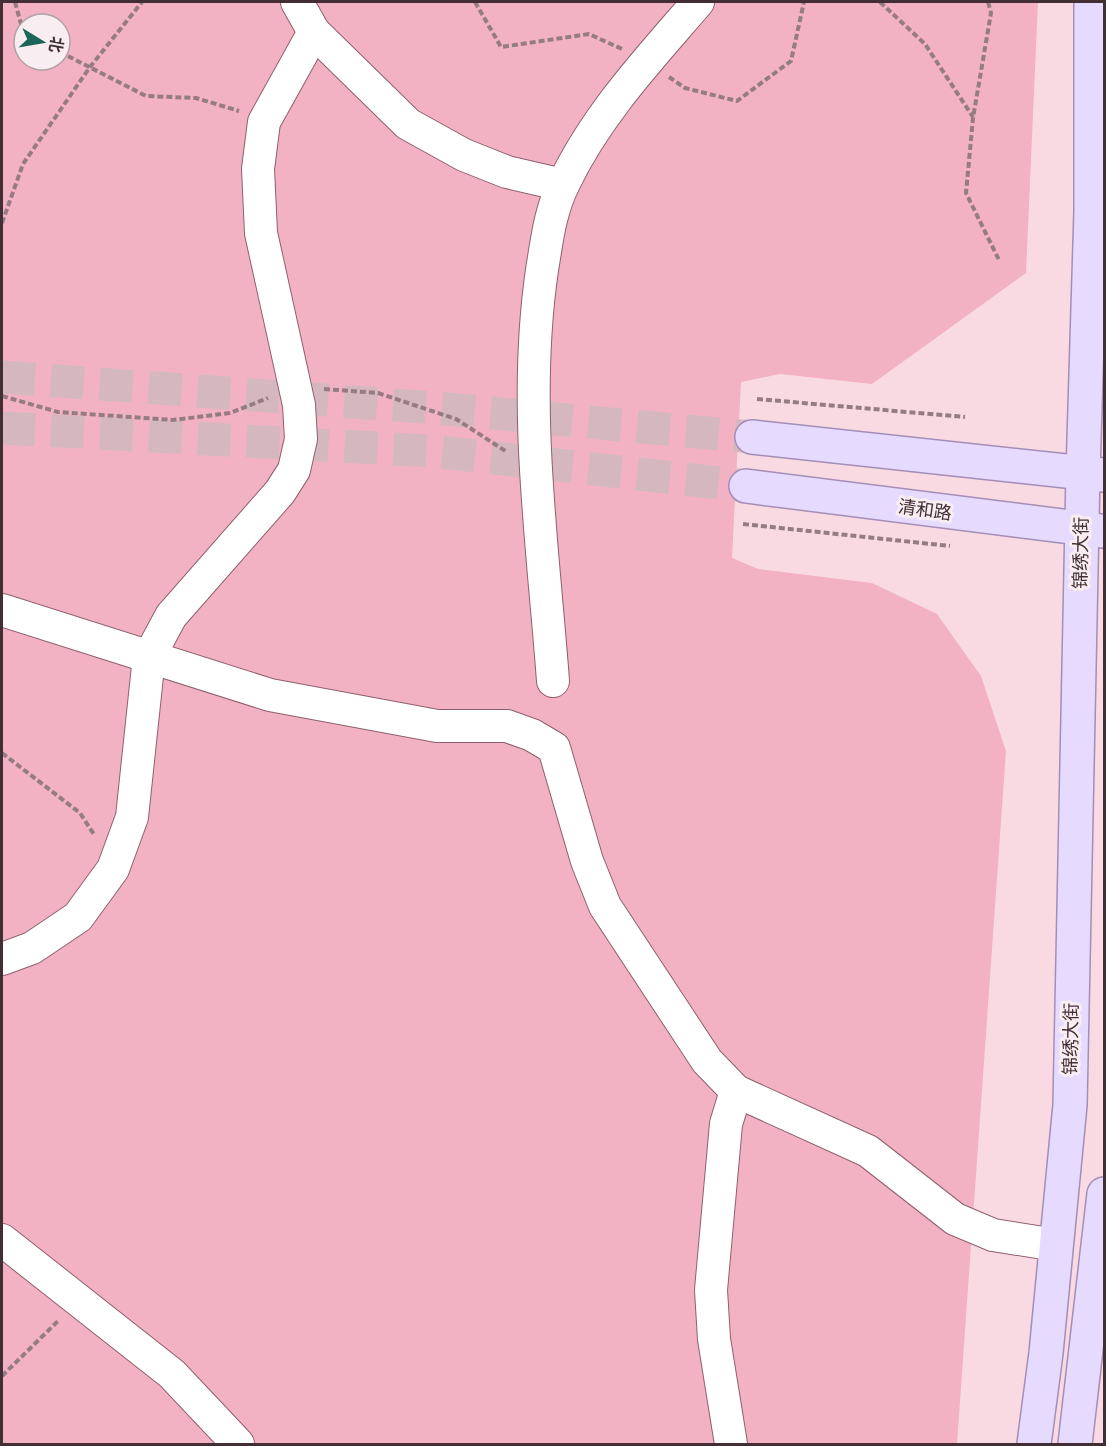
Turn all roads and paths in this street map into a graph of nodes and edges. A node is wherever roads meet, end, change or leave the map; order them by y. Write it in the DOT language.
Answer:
graph roads {
  1 [pos="142,2"];
  2 [pos="297,2"];
  3 [pos="698,2"];
  4 [pos="880,2"];
  5 [pos="988,2"];
  6 [pos="1091,2"];
  7 [pos="314,32"];
  8 [pos="72,58"];
  9 [pos="90,68"];
  10 [pos="973,118"];
  11 [pos="264,122"];
  12 [pos="562,185"];
  13 [pos="2,223"];
  14 [pos="999,260"];
  15 [pos="757,399"];
  16 [pos="965,417"];
  17 [pos="752,437"];
  18 [pos="1094,474"];
  19 [pos="746,486"];
  20 [pos="743,524"];
  21 [pos="1093,531"];
  22 [pos="951,546"];
  23 [pos="2,610"];
  24 [pos="149,657"];
  25 [pos="553,681"];
  26 [pos="2,753"];
  27 [pos="116,861"];
  28 [pos="2,959"];
  29 [pos="736,1091"];
  30 [pos="1104,1194"];
  31 [pos="2,1240"];
  32 [pos="1056,1245"];
  33 [pos="80,1301"];
  34 [pos="2,1376"];
  35 [pos="238,1444"];
  36 [pos="731,1444"];
  37 [pos="1034,1444"];
  38 [pos="1075,1444"];
  1 -- 9 [label="path"];
  2 -- 7 [label="lane"];
  3 -- 12 [label="lane"];
  4 -- 10 [label="path"];
  5 -- 10 [label="path"];
  6 -- 18 [label="main road, 锦绣大街"];
  7 -- 11 [label="lane"];
  7 -- 12 [label="lane"];
  8 -- 9 [label="path"];
  9 -- 11 [label="path"];
  9 -- 13 [label="path"];
  10 -- 14 [label="path"];
  11 -- 24 [label="lane"];
  12 -- 25 [label="lane"];
  15 -- 16 [label="path"];
  17 -- 18 [label="main road"];
  18 -- 21 [label="main road, 锦绣大街"];
  19 -- 21 [label="main road, 清和路"];
  20 -- 22 [label="path"];
  21 -- 32 [label="main road, 锦绣大街"];
  23 -- 24 [label="lane"];
  24 -- 27 [label="lane"];
  24 -- 29 [label="lane"];
  26 -- 27 [label="path"];
  27 -- 28 [label="lane"];
  29 -- 32 [label="lane"];
  29 -- 36 [label="lane"];
  30 -- 38 [label="main road"];
  31 -- 33 [label="lane"];
  32 -- 37 [label="main road, 锦绣大街"];
  33 -- 34 [label="path"];
  33 -- 35 [label="lane"];
}
